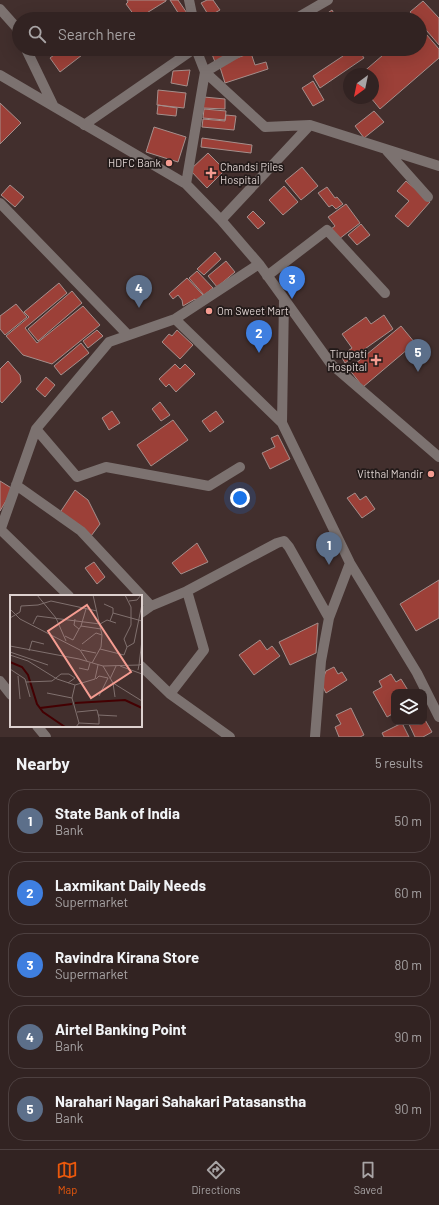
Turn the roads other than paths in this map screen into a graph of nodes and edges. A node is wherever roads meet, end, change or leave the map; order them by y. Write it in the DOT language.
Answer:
graph roads {
  1 [pos="328,0"];
  2 [pos="192,2"];
  3 [pos="0,9"];
  4 [pos="193,12"];
  5 [pos="307,12"];
  6 [pos="12,22"];
  7 [pos="29,56"];
  8 [pos="185,56"];
  9 [pos="198,56"];
  10 [pos="232,56"];
  11 [pos="205,72"];
  12 [pos="0,75"];
  13 [pos="53,105"];
  14 [pos="84,125"];
  15 [pos="310,126"];
  16 [pos="387,151"];
  17 [pos="439,166"];
  18 [pos="186,184"];
  19 [pos="428,197"];
  20 [pos="0,203"];
  21 [pos="222,220"];
  22 [pos="259,264"];
  23 [pos="267,276"];
  24 [pos="385,293"];
  25 [pos="284,299"];
  26 [pos="175,319"];
  27 [pos="128,335"];
  28 [pos="282,423"];
  29 [pos="36,429"];
  30 [pos="439,457"];
  31 [pos="240,466"];
  32 [pos="16,485"];
  33 [pos="0,530"];
  34 [pos="350,563"];
  35 [pos="187,591"];
  36 [pos="68,595"];
  37 [pos="141,595"];
  38 [pos="142,596"];
  39 [pos="151,606"];
  40 [pos="142,612"];
  41 [pos="329,618"];
  42 [pos="142,667"];
  43 [pos="0,682"];
  44 [pos="10,694"];
  45 [pos="170,694"];
  46 [pos="439,717"];
  47 [pos="38,727"];
  48 [pos="46,737"];
  49 [pos="230,737"];
  50 [pos="315,737"];
  1 -- 5 [label="street"];
  2 -- 4 [label="street"];
  3 -- 6 [label="street"];
  7 -- 13 [label="street"];
  8 -- 14 [label="street"];
  9 -- 11 [label="street"];
  10 -- 11 [label="street"];
  11 -- 15 [label="street"];
  11 -- 18 [label="street"];
  12 -- 13 [label="street"];
  13 -- 14 [label="street"];
  14 -- 18 [label="street"];
  15 -- 16 [label="street"];
  15 -- 21 [label="street"];
  16 -- 17 [label="street"];
  16 -- 19 [label="street"];
  18 -- 21 [label="street"];
  20 -- 27 [label="street"];
  21 -- 22 [label="street"];
  22 -- 23 [label="street"];
  22 -- 26 [label="street"];
  23 -- 24 [label="street"];
  23 -- 25 [label="street"];
  25 -- 28 [label="street"];
  25 -- 30 [label="street"];
  26 -- 27 [label="street"];
  26 -- 28 [label="street"];
  27 -- 29 [label="street"];
  28 -- 34 [label="street"];
  29 -- 31 [label="street"];
  29 -- 32 [label="street"];
  32 -- 33 [label="street"];
  32 -- 37 [label="street"];
  33 -- 36 [label="street"];
  34 -- 41 [label="street"];
  34 -- 46 [label="street"];
  35 -- 39 [label="street"];
  35 -- 41 [label="street"];
  35 -- 45 [label="street"];
  38 -- 39 [label="street"];
  39 -- 40 [label="street"];
  41 -- 50 [label="street"];
  42 -- 45 [label="street"];
  43 -- 44 [label="street"];
  45 -- 49 [label="street"];
  47 -- 48 [label="street"];
}
